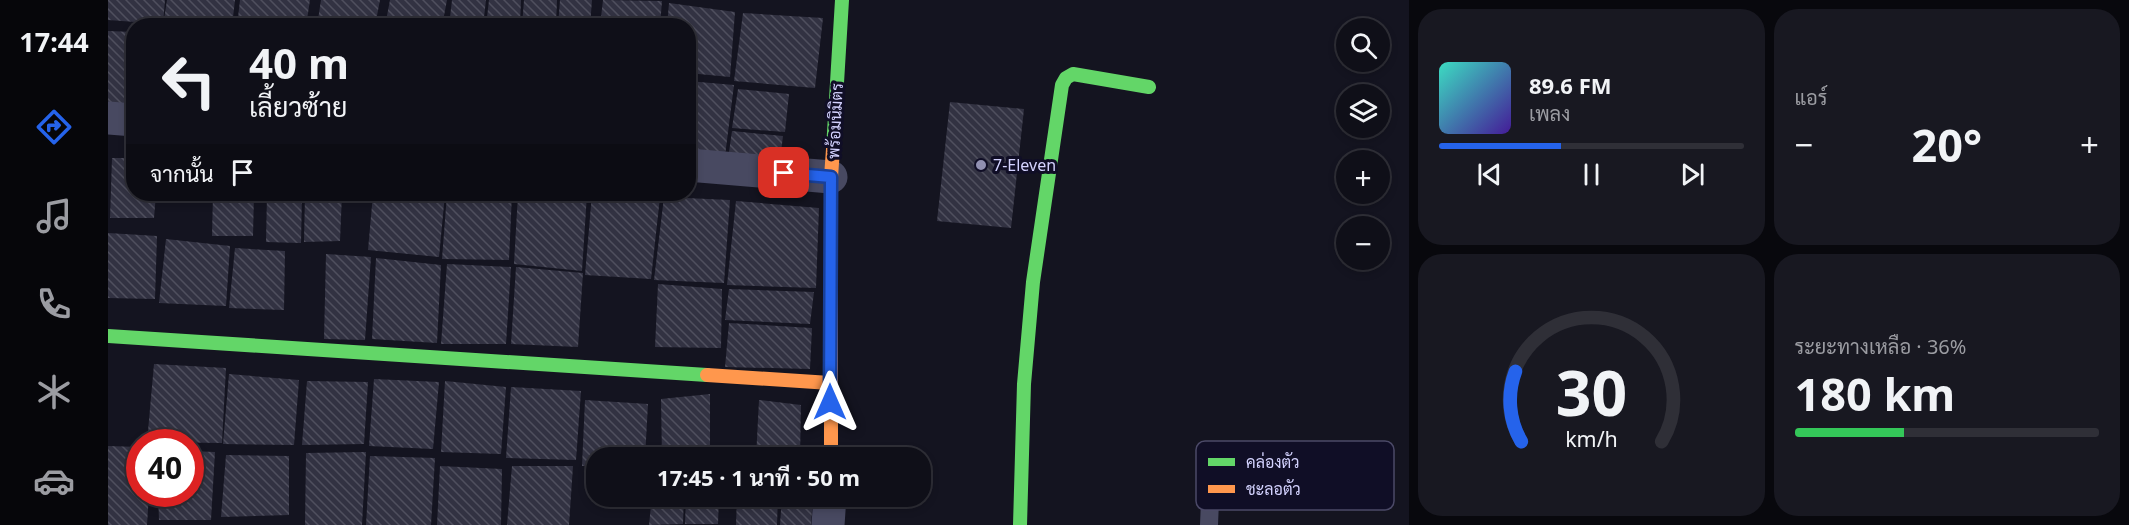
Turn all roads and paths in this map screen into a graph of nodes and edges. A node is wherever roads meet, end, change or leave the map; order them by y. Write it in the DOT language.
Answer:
graph roads {
  1 [pos="842,0"];
  2 [pos="1149,87"];
  3 [pos="108,118"];
  4 [pos="126,119"];
  5 [pos="696,166"];
  6 [pos="831,177"];
  7 [pos="108,336"];
  8 [pos="830,383"];
  9 [pos="831,447"];
  10 [pos="829,507"];
  11 [pos="1210,510"];
  12 [pos="828,525"];
  13 [pos="1020,525"];
  14 [pos="1209,525"];
  1 -- 6 [label="street, พร้อมนิมิตร"];
  2 -- 13 [label="street"];
  3 -- 4 [label="street"];
  5 -- 6 [label="street"];
  6 -- 8 [label="street, พร้อมนิมิตร"];
  7 -- 8 [label="street"];
  8 -- 9 [label="street, พร้อมนิมิตร"];
  10 -- 12 [label="street"];
  11 -- 14 [label="lane"];
}
